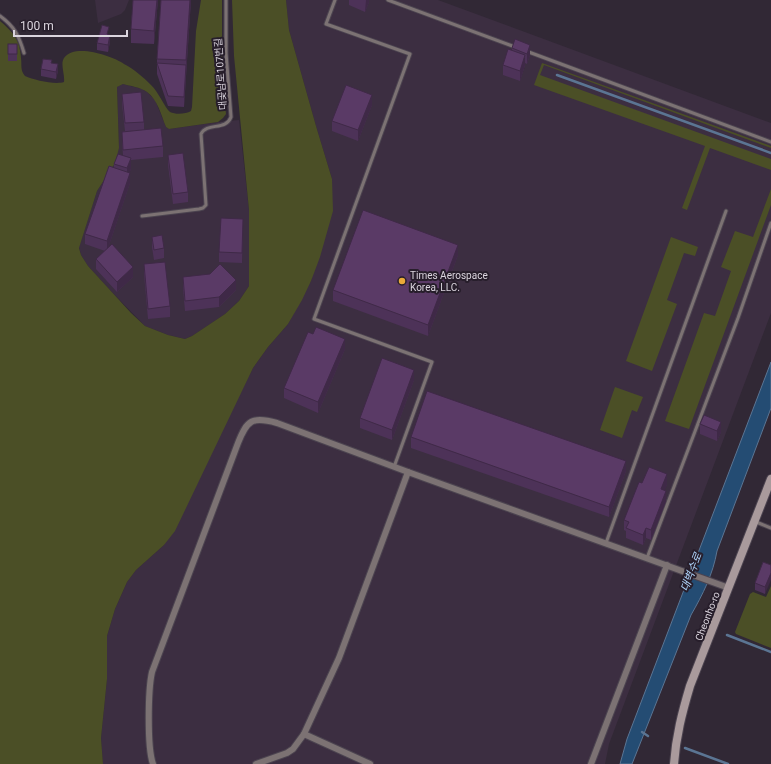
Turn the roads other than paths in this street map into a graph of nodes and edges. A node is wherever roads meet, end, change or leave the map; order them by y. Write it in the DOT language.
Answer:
graph roads {
  1 [pos="226,0"];
  2 [pos="335,0"];
  3 [pos="388,0"];
  4 [pos="0,16"];
  5 [pos="24,53"];
  6 [pos="771,142"];
  7 [pos="726,211"];
  8 [pos="142,216"];
  9 [pos="771,223"];
  10 [pos="394,467"];
  11 [pos="408,472"];
  12 [pos="771,479"];
  13 [pos="755,522"];
  14 [pos="771,528"];
  15 [pos="606,543"];
  16 [pos="647,558"];
  17 [pos="667,565"];
  18 [pos="729,588"];
  19 [pos="304,734"];
  20 [pos="676,740"];
  21 [pos="153,764"];
  22 [pos="256,764"];
  23 [pos="370,764"];
  24 [pos="590,764"];
  25 [pos="670,764"];
  26 [pos="674,764"];
  27 [pos="679,764"];
  1 -- 8 [label="lane, 대곶남로107번길"];
  2 -- 10 [label="lane"];
  3 -- 6 [label="lane"];
  4 -- 5 [label="lane"];
  7 -- 15 [label="lane"];
  9 -- 16 [label="lane"];
  10 -- 11 [label="street"];
  10 -- 21 [label="street"];
  11 -- 15 [label="street"];
  11 -- 19 [label="street"];
  12 -- 13 [label="street, Cheonho-ro"];
  13 -- 14 [label="lane"];
  13 -- 18 [label="street, Cheonho-ro"];
  15 -- 16 [label="street"];
  16 -- 17 [label="street"];
  17 -- 18 [label="street"];
  17 -- 24 [label="street"];
  18 -- 20 [label="street, Cheonho-ro"];
  19 -- 22 [label="street"];
  19 -- 23 [label="street"];
  20 -- 25 [label="street"];
  20 -- 26 [label="street, Cheonho-ro"];
  20 -- 27 [label="street"];
}
